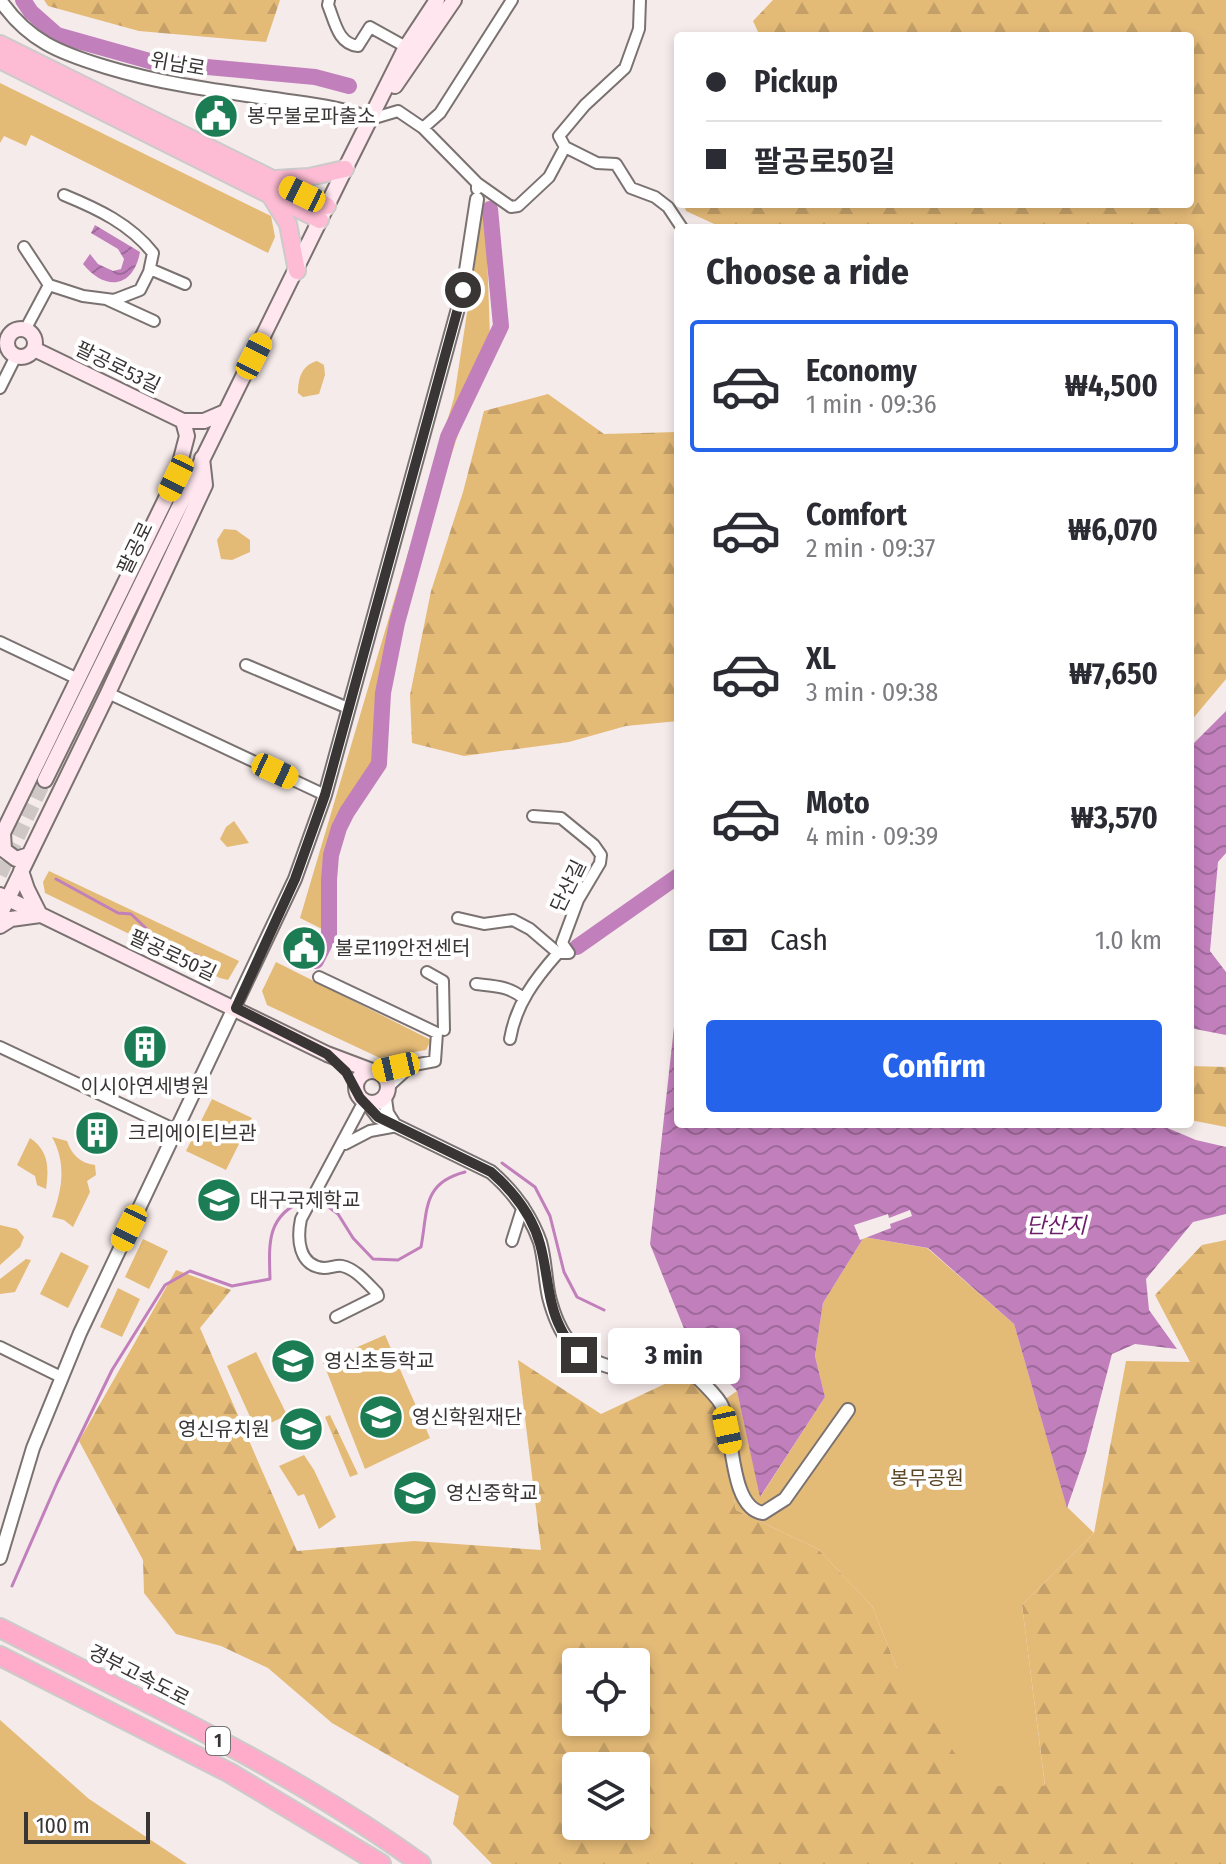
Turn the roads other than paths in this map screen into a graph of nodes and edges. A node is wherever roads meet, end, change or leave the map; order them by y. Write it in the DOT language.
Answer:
graph roads {
  1 [pos="0,0"];
  2 [pos="329,0"];
  3 [pos="437,0"];
  4 [pos="454,0"];
  5 [pos="512,0"];
  6 [pos="640,0"];
  7 [pos="0,44"];
  8 [pos="406,47"];
  9 [pos="0,60"];
  10 [pos="371,119"];
  11 [pos="423,128"];
  12 [pos="565,147"];
  13 [pos="345,169"];
  14 [pos="477,183"];
  15 [pos="270,186"];
  16 [pos="64,195"];
  17 [pos="477,199"];
  18 [pos="324,213"];
  19 [pos="679,224"];
  20 [pos="24,247"];
  21 [pos="150,269"];
  22 [pos="297,271"];
  23 [pos="185,284"];
  24 [pos="49,285"];
  25 [pos="107,299"];
  26 [pos="154,321"];
  27 [pos="25,330"];
  28 [pos="4,334"];
  29 [pos="34,349"];
  30 [pos="16,356"];
  31 [pos="0,388"];
  32 [pos="225,412"];
  33 [pos="183,421"];
  34 [pos="202,456"];
  35 [pos="176,478"];
  36 [pos="0,642"];
  37 [pos="246,665"];
  38 [pos="78,679"];
  39 [pos="108,693"];
  40 [pos="348,708"];
  41 [pos="45,780"];
  42 [pos="325,795"];
  43 [pos="533,816"];
  44 [pos="2,836"];
  45 [pos="29,855"];
  46 [pos="21,871"];
  47 [pos="4,897"];
  48 [pos="0,915"];
  49 [pos="40,915"];
  50 [pos="458,918"];
  51 [pos="0,926"];
  52 [pos="558,953"];
  53 [pos="427,972"];
  54 [pos="319,977"];
  55 [pos="476,984"];
  56 [pos="523,998"];
  57 [pos="236,1008"];
  58 [pos="444,1030"];
  59 [pos="510,1039"];
  60 [pos="0,1047"];
  61 [pos="327,1054"];
  62 [pos="413,1065"];
  63 [pos="374,1071"];
  64 [pos="387,1092"];
  65 [pos="363,1098"];
  66 [pos="396,1125"];
  67 [pos="176,1130"];
  68 [pos="343,1145"];
  69 [pos="523,1206"];
  70 [pos="512,1241"];
  71 [pos="336,1317"];
  72 [pos="0,1347"];
  73 [pos="61,1377"];
  74 [pos="848,1410"];
  75 [pos="0,1558"];
  76 [pos="4,1630"];
  77 [pos="0,1656"];
  78 [pos="381,1864"];
  79 [pos="421,1864"];
  1 -- 10 [label="street, 위남로"];
  2 -- 8 [label="street"];
  3 -- 8 [label="main road, 팔공로"];
  4 -- 10 [label="main road, 팔공로"];
  5 -- 11 [label="street"];
  6 -- 12 [label="street"];
  7 -- 15 [label="highway"];
  8 -- 10 [label="main road, 팔공로"];
  9 -- 15 [label="highway"];
  10 -- 11 [label="street"];
  10 -- 13 [label="main road, 팔공로"];
  11 -- 14 [label="street"];
  12 -- 14 [label="street"];
  12 -- 19 [label="street"];
  13 -- 15 [label="highway"];
  13 -- 18 [label="main road, 팔공로"];
  14 -- 17 [label="street"];
  15 -- 18 [label="highway"];
  15 -- 22 [label="highway"];
  16 -- 21 [label="street"];
  17 -- 40 [label="street"];
  18 -- 22 [label="main road, 팔공로"];
  20 -- 24 [label="street"];
  21 -- 23 [label="street"];
  21 -- 25 [label="street"];
  22 -- 32 [label="main road, 팔공로"];
  24 -- 25 [label="street"];
  24 -- 27 [label="street"];
  25 -- 26 [label="street"];
  27 -- 28 [label="main road"];
  27 -- 29 [label="main road"];
  28 -- 30 [label="main road"];
  29 -- 30 [label="main road"];
  29 -- 33 [label="main road, 팔공로53길"];
  30 -- 31 [label="street"];
  32 -- 33 [label="main road"];
  32 -- 34 [label="main road, 팔공로"];
  33 -- 35 [label="main road"];
  34 -- 35 [label="main road"];
  34 -- 39 [label="main road"];
  34 -- 41 [label="main road, 팔공로"];
  35 -- 38 [label="main road"];
  36 -- 38 [label="street"];
  37 -- 40 [label="street"];
  38 -- 44 [label="main road"];
  39 -- 42 [label="street"];
  39 -- 45 [label="main road"];
  40 -- 42 [label="street"];
  42 -- 57 [label="street"];
  43 -- 52 [label="street, 단산길"];
  44 -- 45 [label="main road"];
  45 -- 46 [label="main road"];
  46 -- 47 [label="main road"];
  46 -- 49 [label="main road"];
  47 -- 48 [label="main road"];
  47 -- 49 [label="main road, 팔공로50길"];
  49 -- 51 [label="main road"];
  49 -- 57 [label="main road, 팔공로50길"];
  50 -- 52 [label="street, 단산길"];
  52 -- 56 [label="street, 단산길"];
  53 -- 58 [label="street"];
  54 -- 62 [label="street"];
  55 -- 56 [label="street"];
  56 -- 59 [label="street, 단산길"];
  57 -- 61 [label="main road, 팔공로50길"];
  57 -- 67 [label="street"];
  60 -- 67 [label="street"];
  61 -- 63 [label="main road, 팔공로50길"];
  61 -- 65 [label="main road"];
  62 -- 63 [label="street"];
  62 -- 64 [label="street"];
  63 -- 64 [label="main road"];
  63 -- 65 [label="main road"];
  64 -- 65 [label="main road"];
  64 -- 66 [label="street"];
  65 -- 66 [label="street"];
  65 -- 68 [label="street"];
  66 -- 68 [label="street"];
  66 -- 69 [label="street"];
  67 -- 73 [label="street"];
  68 -- 71 [label="street"];
  69 -- 70 [label="street"];
  69 -- 74 [label="street"];
  72 -- 73 [label="street"];
  73 -- 75 [label="street"];
  76 -- 79 [label="highway, 경부고속도로 / 1"];
  77 -- 78 [label="highway, 1"];
}
